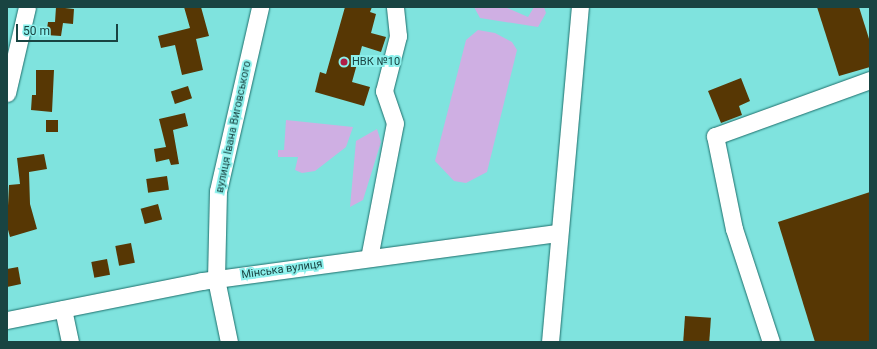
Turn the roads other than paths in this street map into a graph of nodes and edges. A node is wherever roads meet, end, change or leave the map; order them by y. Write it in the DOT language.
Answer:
graph roads {
  1 [pos="28,7"];
  2 [pos="260,7"];
  3 [pos="395,7"];
  4 [pos="580,7"];
  5 [pos="870,80"];
  6 [pos="7,93"];
  7 [pos="558,233"];
  8 [pos="369,258"];
  9 [pos="216,279"];
  10 [pos="63,309"];
  11 [pos="7,320"];
  12 [pos="70,342"];
  13 [pos="229,342"];
  14 [pos="550,342"];
  15 [pos="771,342"];
  1 -- 6 [label="street"];
  2 -- 9 [label="street, вулиця Івана Виговського"];
  3 -- 8 [label="street"];
  4 -- 7 [label="street"];
  5 -- 15 [label="street"];
  7 -- 8 [label="street, Мінська вулиця"];
  7 -- 14 [label="street"];
  8 -- 9 [label="street, Мінська вулиця"];
  9 -- 10 [label="street, Мінська вулиця"];
  9 -- 13 [label="street, вулиця Івана Виговського"];
  10 -- 11 [label="street, Мінська вулиця"];
  10 -- 12 [label="street"];
}
